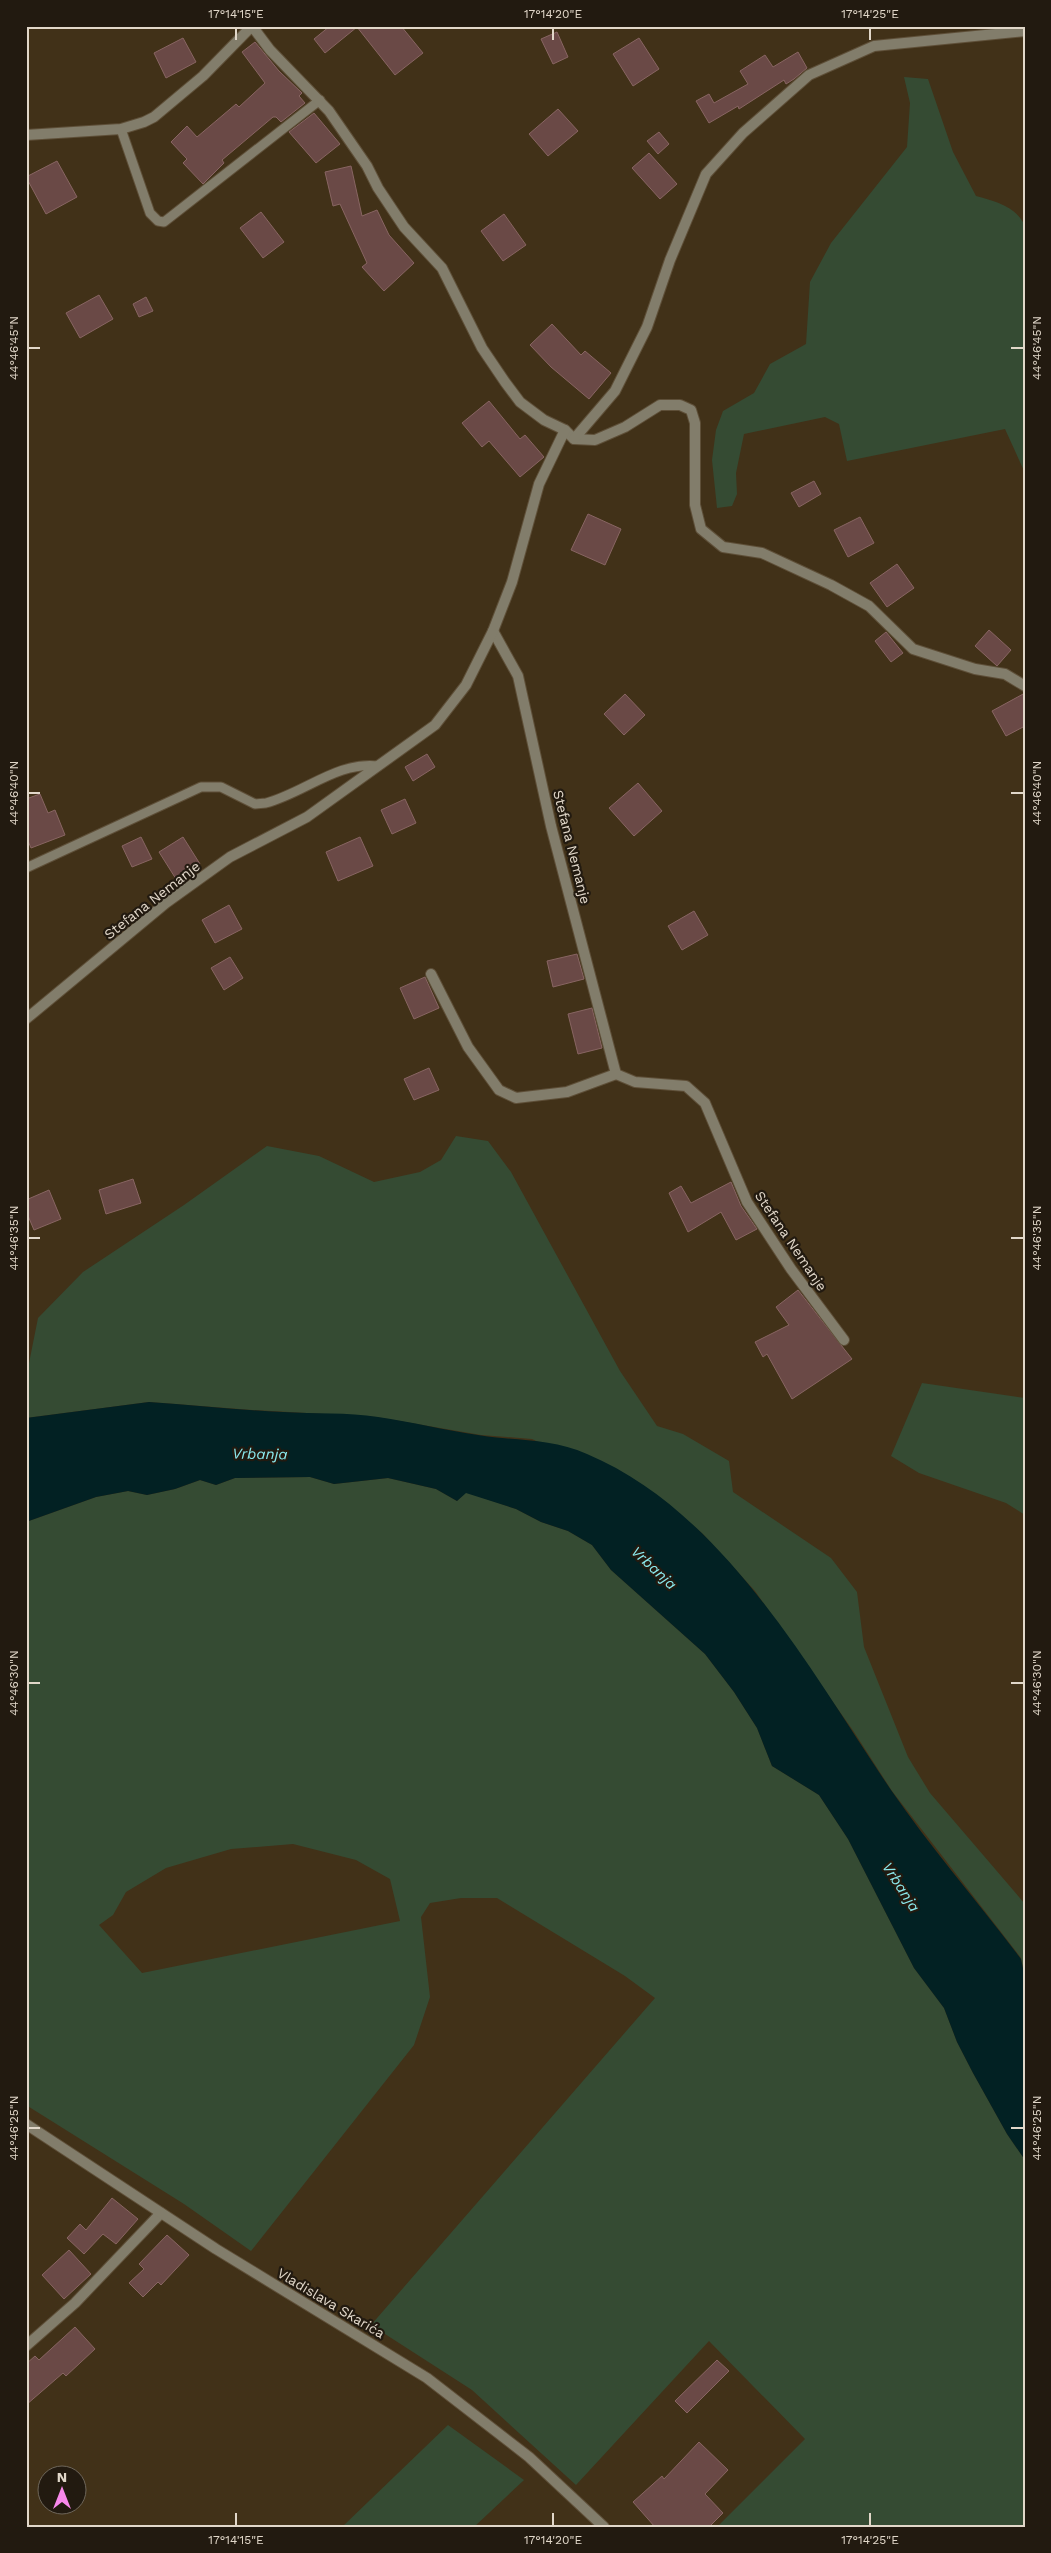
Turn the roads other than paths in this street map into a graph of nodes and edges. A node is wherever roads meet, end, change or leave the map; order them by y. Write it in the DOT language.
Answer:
graph roads {
  1 [pos="252,26"];
  2 [pos="970,31"];
  3 [pos="1025,31"];
  4 [pos="320,100"];
  5 [pos="121,128"];
  6 [pos="26,135"];
  7 [pos="566,430"];
  8 [pos="574,439"];
  9 [pos="493,631"];
  10 [pos="1025,686"];
  11 [pos="378,766"];
  12 [pos="26,868"];
  13 [pos="431,974"];
  14 [pos="26,1019"];
  15 [pos="616,1074"];
  16 [pos="844,1340"];
  17 [pos="26,2124"];
  18 [pos="161,2213"];
  19 [pos="26,2346"];
  20 [pos="604,2527"];
  1 -- 4 [label="street"];
  1 -- 5 [label="street"];
  2 -- 3 [label="street"];
  2 -- 8 [label="street"];
  4 -- 5 [label="lane"];
  4 -- 7 [label="street"];
  5 -- 6 [label="street"];
  7 -- 8 [label="street"];
  7 -- 9 [label="street, Stefana Nemanje"];
  8 -- 10 [label="street"];
  9 -- 11 [label="street, Stefana Nemanje"];
  9 -- 15 [label="street, Stefana Nemanje"];
  11 -- 12 [label="lane"];
  11 -- 14 [label="street, Stefana Nemanje"];
  13 -- 15 [label="street"];
  15 -- 16 [label="street, Stefana Nemanje"];
  17 -- 18 [label="street, Vladislava Skarića"];
  18 -- 19 [label="street"];
  18 -- 20 [label="street, Vladislava Skarića"];
}
